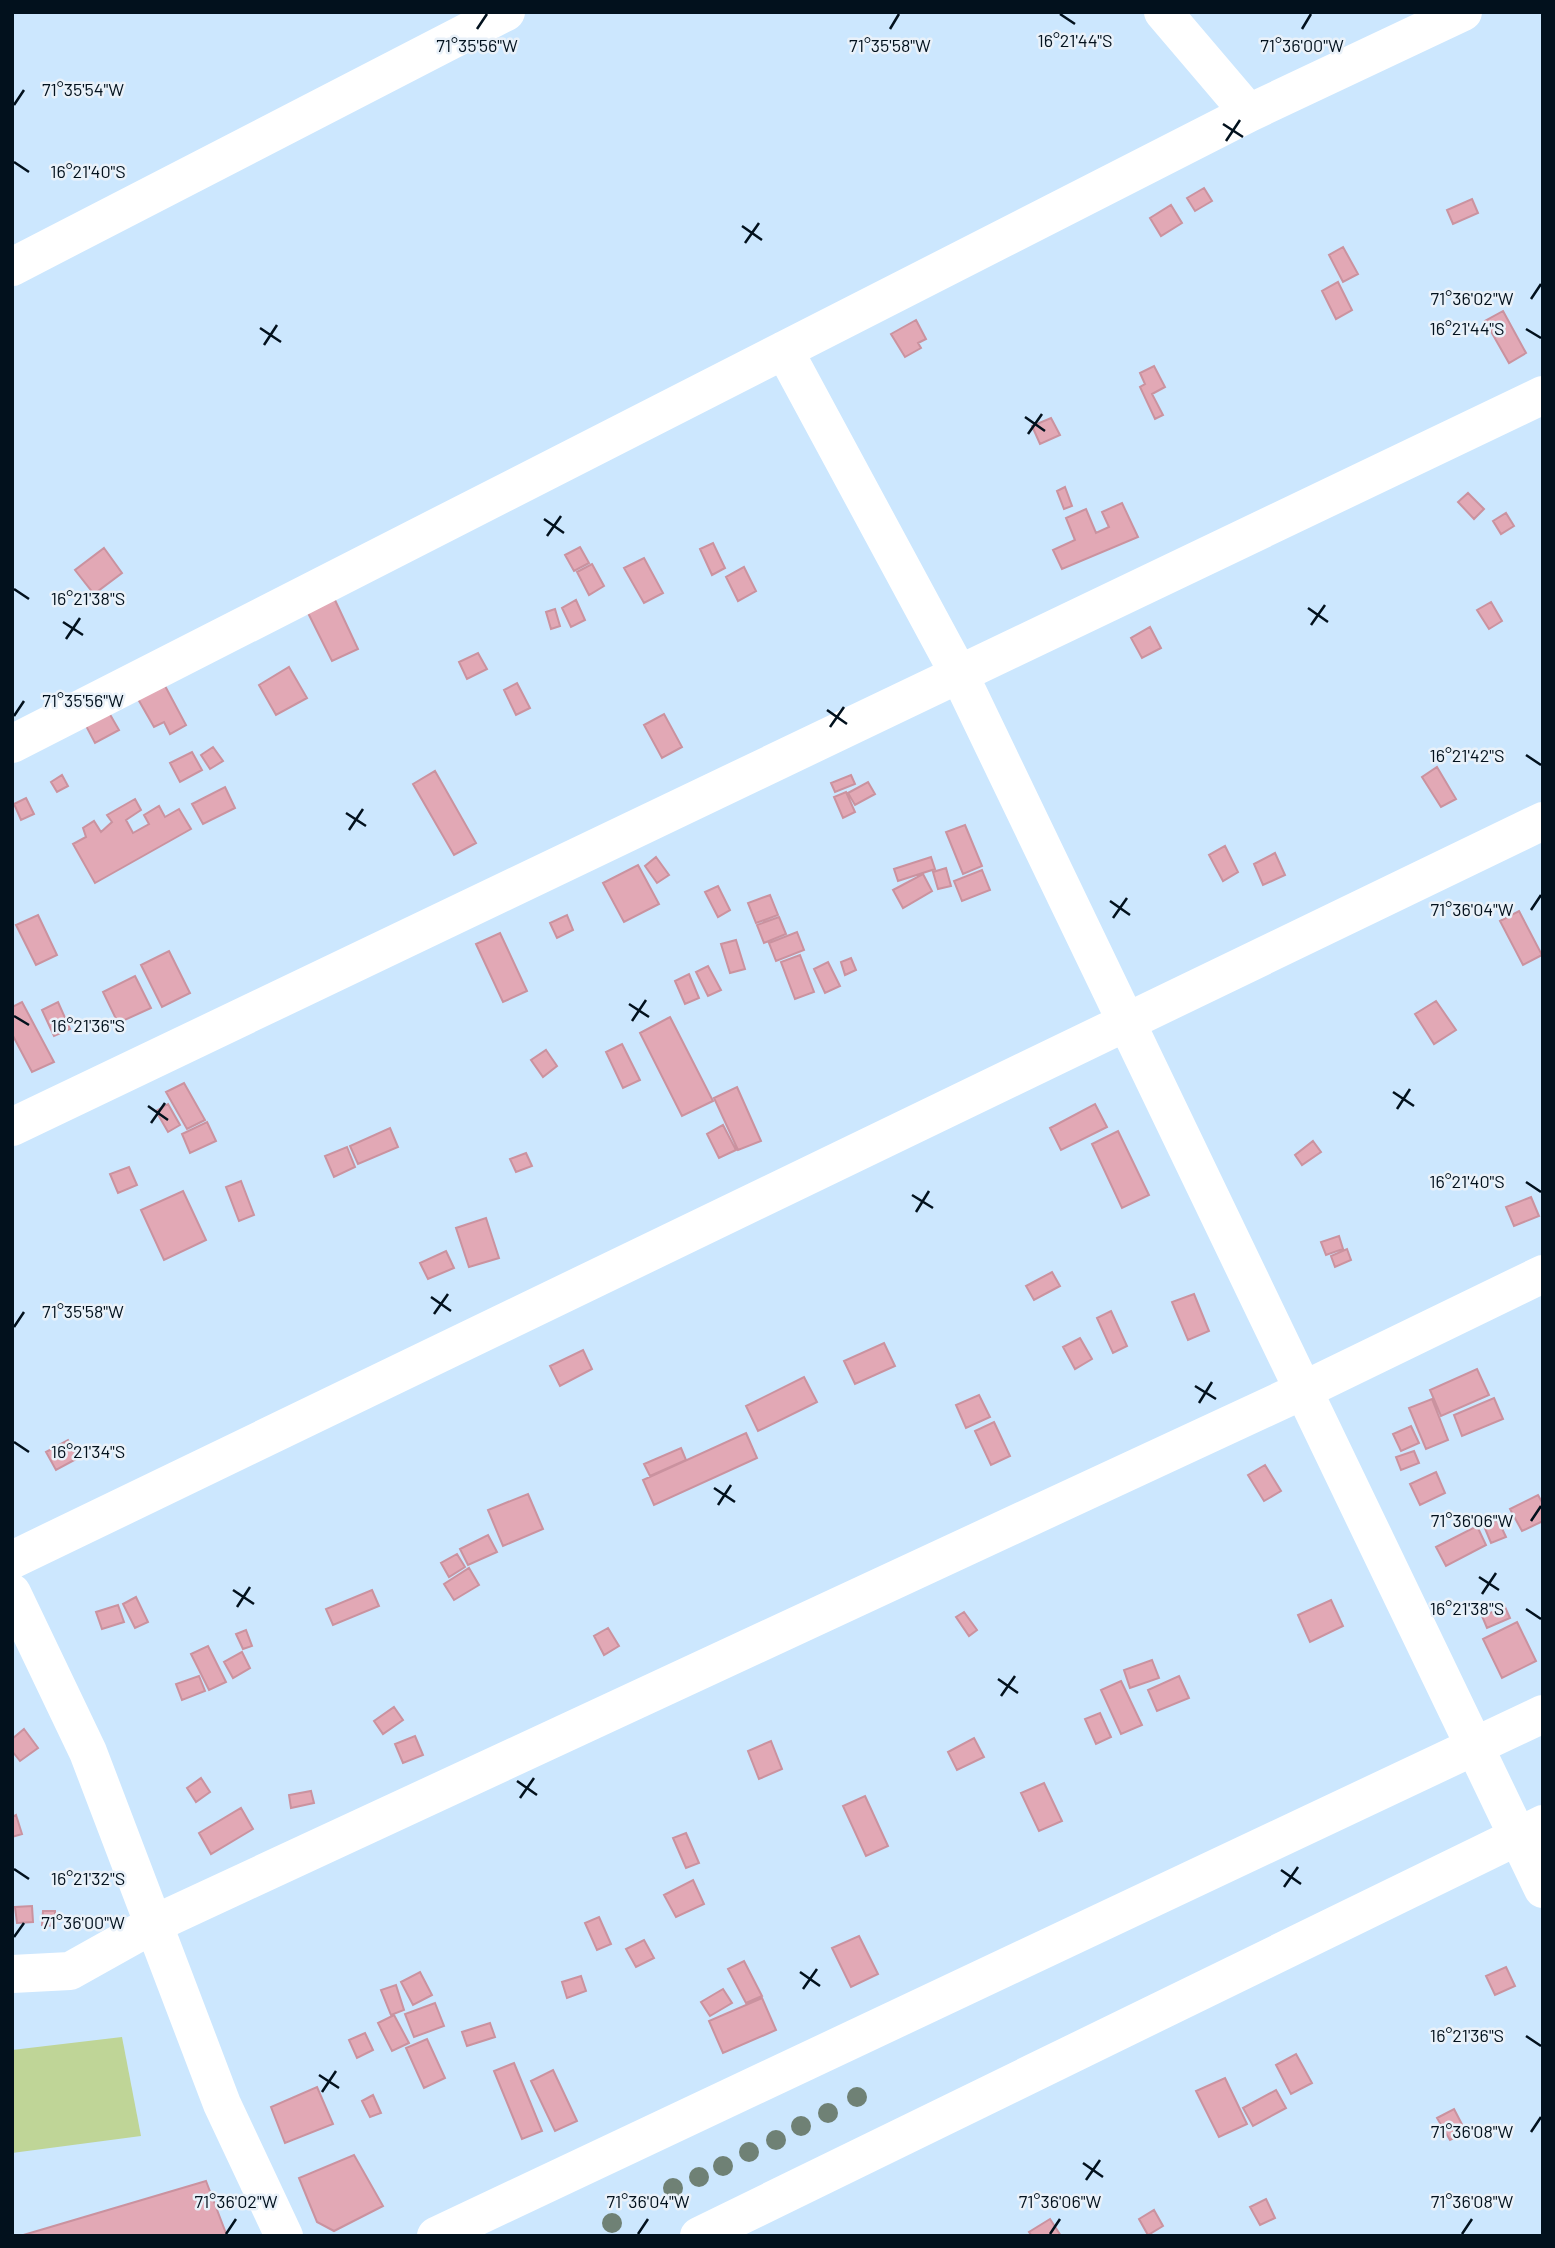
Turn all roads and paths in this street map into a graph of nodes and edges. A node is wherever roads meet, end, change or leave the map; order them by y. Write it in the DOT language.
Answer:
graph roads {
  1 [pos="506,12"];
  2 [pos="1163,12"];
  3 [pos="1463,12"];
  4 [pos="1249,113"];
  5 [pos="12,267"];
  6 [pos="784,349"];
  7 [pos="1543,396"];
  8 [pos="960,676"];
  9 [pos="12,744"];
  10 [pos="1543,821"];
  11 [pos="1127,1021"];
  12 [pos="12,1127"];
  13 [pos="1543,1274"];
  14 [pos="1304,1390"];
  15 [pos="12,1560"];
  16 [pos="12,1593"];
  17 [pos="1543,1714"];
  18 [pos="1475,1747"];
  19 [pos="1530,1830"];
  20 [pos="1543,1888"];
  21 [pos="153,1924"];
  22 [pos="12,1974"];
  23 [pos="284,2236"];
  24 [pos="436,2236"];
  25 [pos="699,2236"];
  1 -- 5 [label="street"];
  2 -- 4 [label="street"];
  3 -- 4 [label="street"];
  4 -- 6 [label="street"];
  6 -- 8 [label="street"];
  6 -- 9 [label="street"];
  7 -- 8 [label="street"];
  8 -- 11 [label="street"];
  8 -- 12 [label="street"];
  10 -- 11 [label="street"];
  11 -- 14 [label="street"];
  11 -- 15 [label="street"];
  13 -- 14 [label="street"];
  14 -- 18 [label="street"];
  14 -- 21 [label="street"];
  16 -- 21 [label="street"];
  17 -- 18 [label="street"];
  18 -- 19 [label="street"];
  18 -- 24 [label="street"];
  19 -- 20 [label="street"];
  19 -- 25 [label="street"];
  21 -- 22 [label="street"];
  21 -- 23 [label="street"];
}
